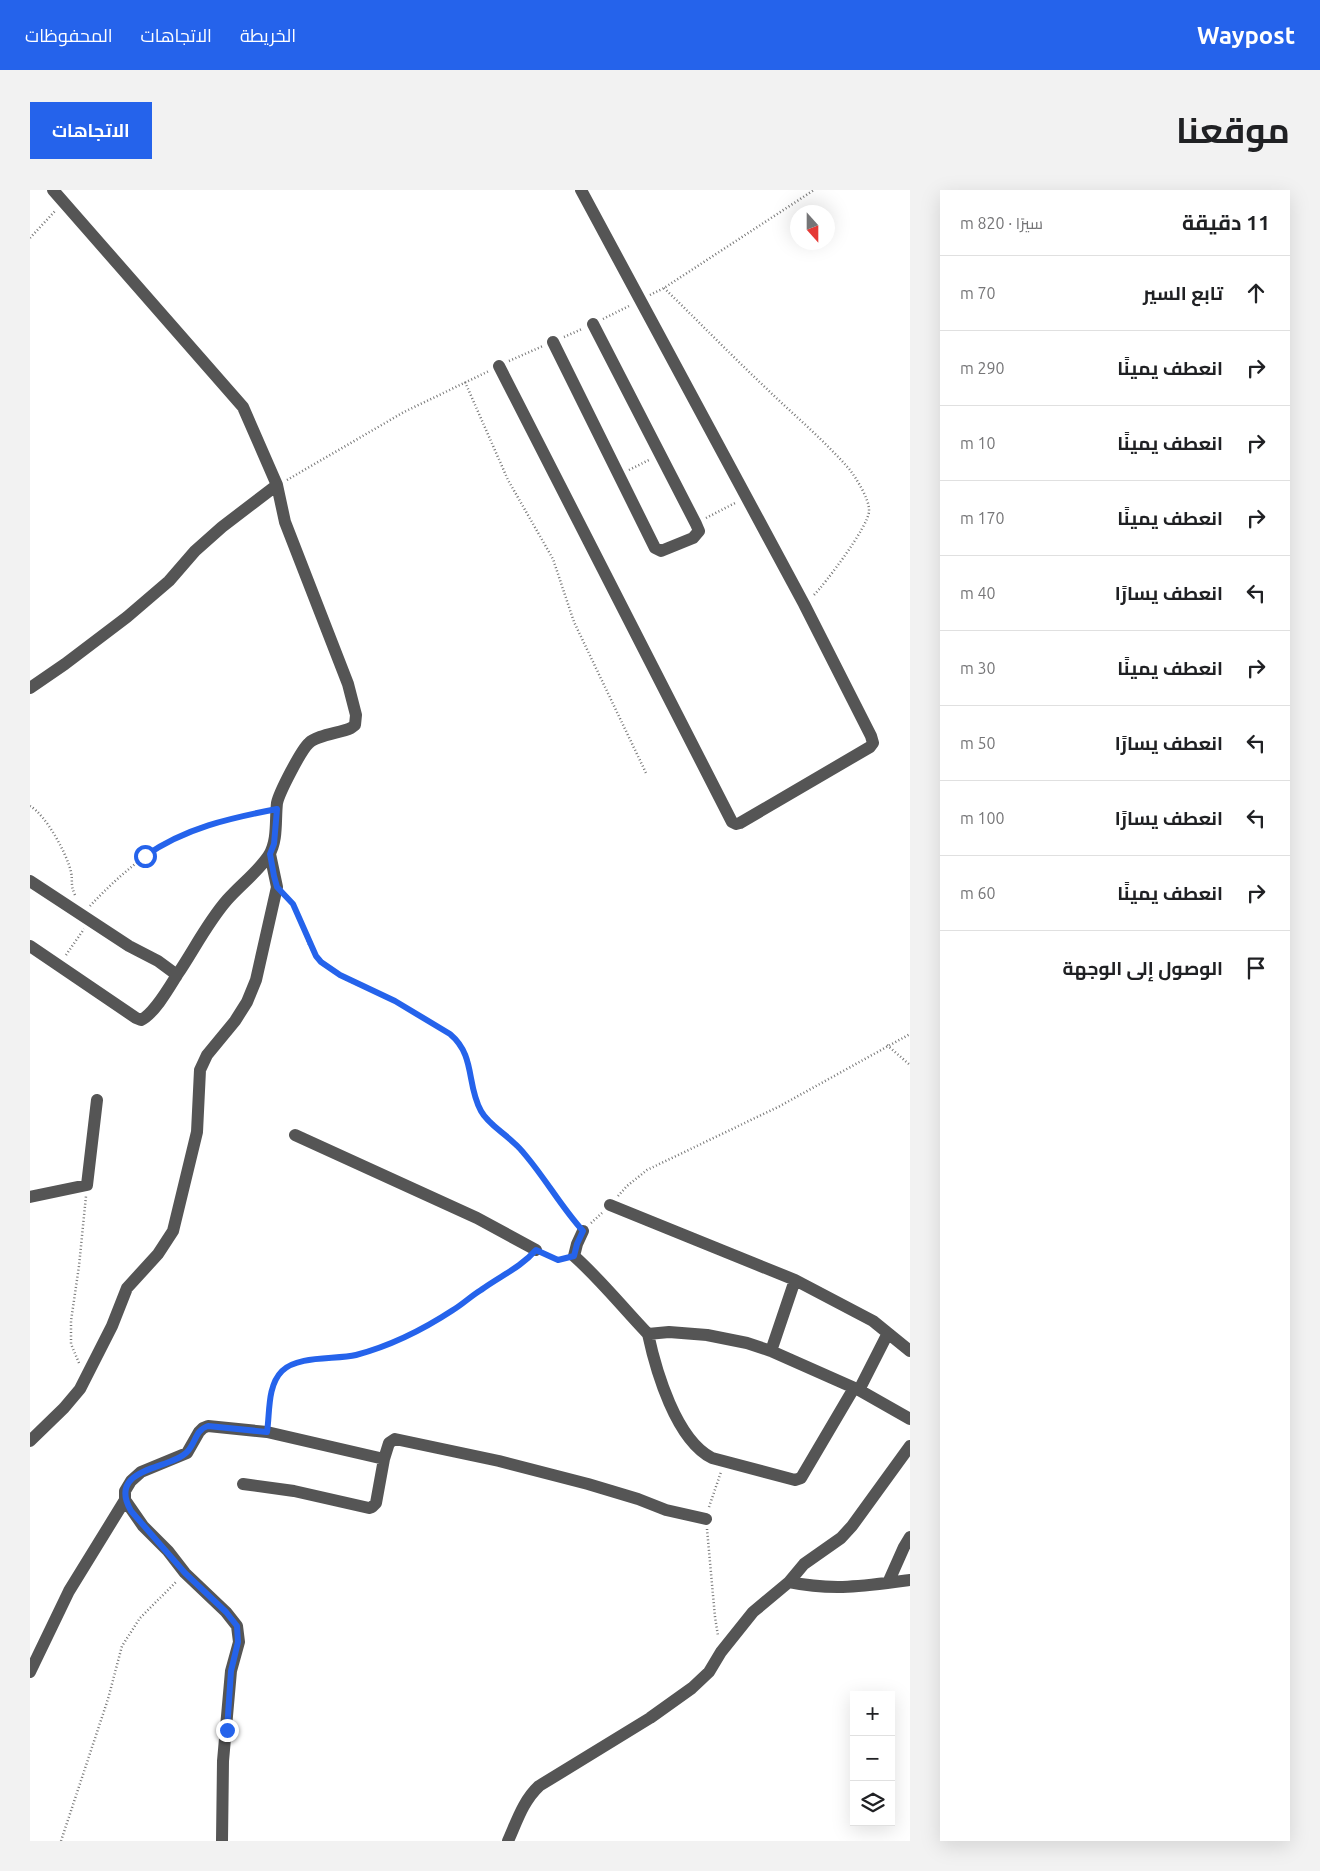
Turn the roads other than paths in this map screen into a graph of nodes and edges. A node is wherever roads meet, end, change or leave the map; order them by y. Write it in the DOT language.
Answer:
graph roads {
  1 [pos="54,190"];
  2 [pos="581,190"];
  3 [pos="593,324"];
  4 [pos="553,342"];
  5 [pos="499,366"];
  6 [pos="277,485"];
  7 [pos="30,688"];
  8 [pos="270,854"];
  9 [pos="30,881"];
  10 [pos="30,946"];
  11 [pos="177,975"];
  12 [pos="97,1100"];
  13 [pos="295,1135"];
  14 [pos="30,1197"];
  15 [pos="610,1205"];
  16 [pos="583,1231"];
  17 [pos="536,1250"];
  18 [pos="795,1280"];
  19 [pos="888,1333"];
  20 [pos="648,1334"];
  21 [pos="771,1351"];
  22 [pos="910,1351"];
  23 [pos="857,1389"];
  24 [pos="910,1419"];
  25 [pos="30,1441"];
  26 [pos="910,1446"];
  27 [pos="384,1459"];
  28 [pos="243,1484"];
  29 [pos="124,1500"];
  30 [pos="706,1519"];
  31 [pos="910,1537"];
  32 [pos="910,1580"];
  33 [pos="789,1582"];
  34 [pos="888,1583"];
  35 [pos="30,1672"];
  36 [pos="222,1841"];
  37 [pos="508,1841"];
  1 -- 6 [label="street"];
  2 -- 5 [label="street"];
  3 -- 4 [label="street"];
  6 -- 7 [label="street"];
  6 -- 8 [label="street"];
  8 -- 11 [label="street"];
  8 -- 25 [label="street"];
  9 -- 11 [label="street"];
  10 -- 11 [label="street"];
  12 -- 14 [label="street"];
  13 -- 17 [label="street"];
  15 -- 18 [label="street"];
  16 -- 20 [label="street"];
  18 -- 19 [label="street"];
  18 -- 21 [label="street"];
  19 -- 22 [label="street"];
  19 -- 23 [label="street"];
  20 -- 21 [label="street"];
  20 -- 23 [label="street"];
  21 -- 23 [label="street"];
  23 -- 24 [label="street"];
  26 -- 33 [label="street"];
  27 -- 28 [label="street"];
  27 -- 29 [label="street"];
  27 -- 30 [label="street"];
  29 -- 35 [label="street"];
  29 -- 36 [label="street"];
  31 -- 34 [label="street"];
  32 -- 34 [label="street"];
  33 -- 34 [label="street"];
  33 -- 37 [label="street"];
}
